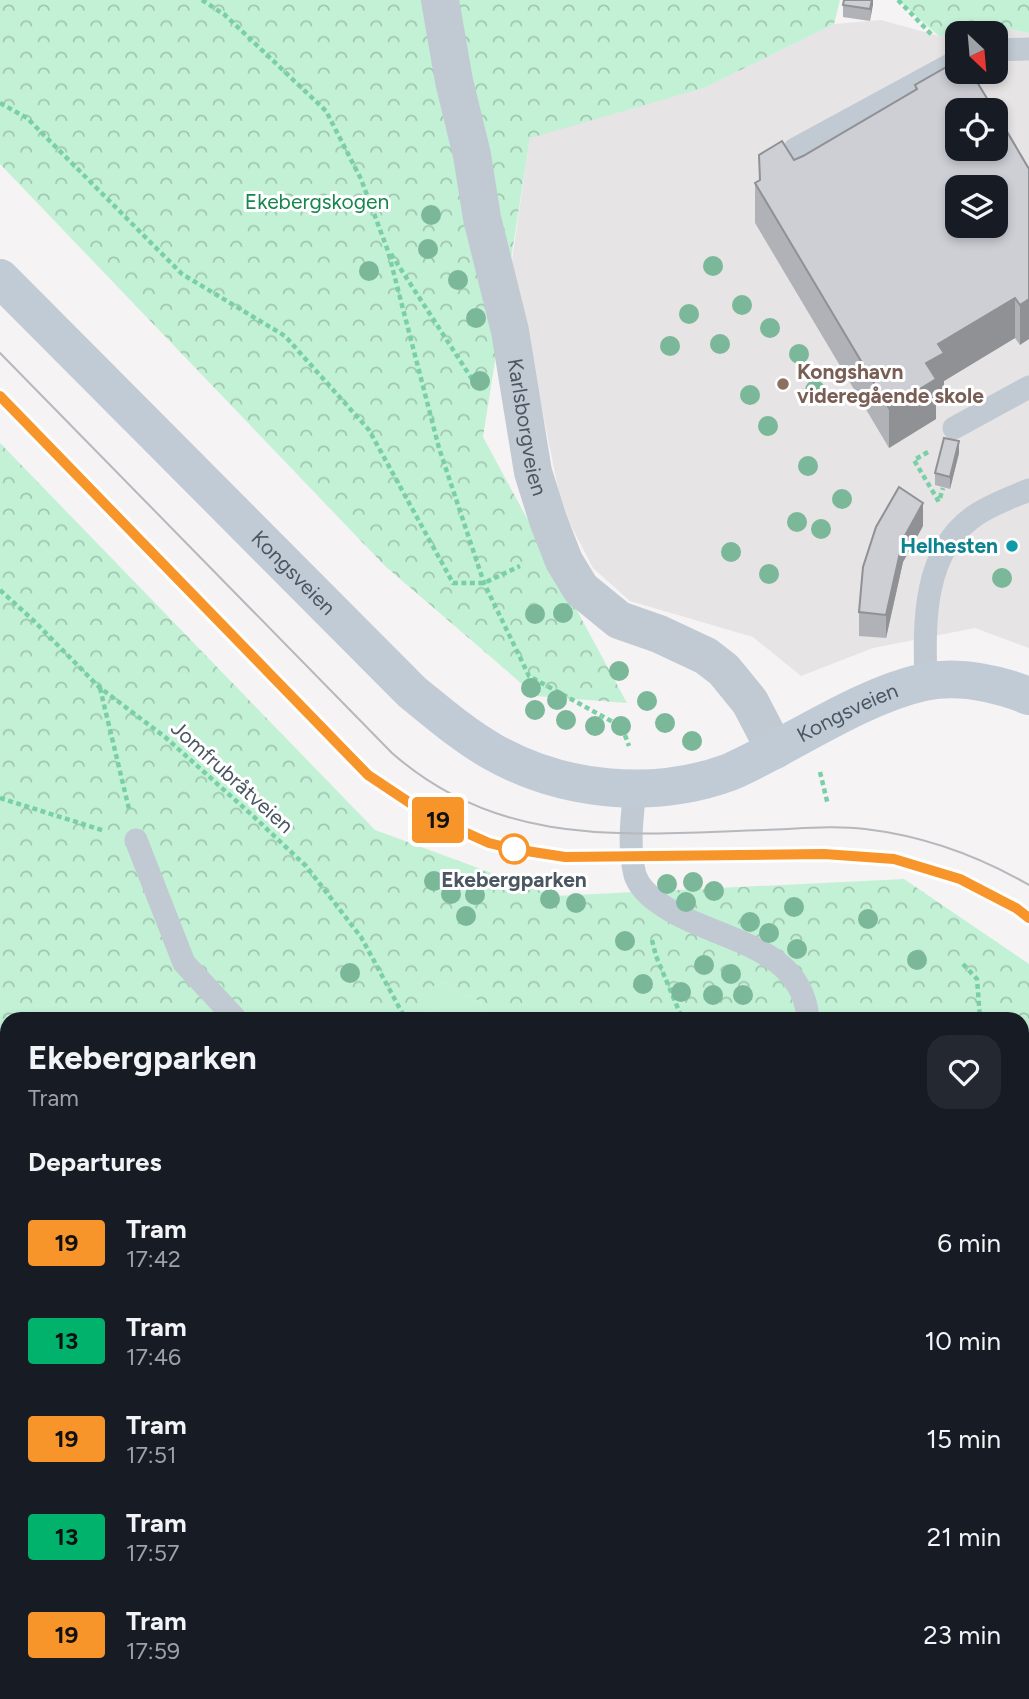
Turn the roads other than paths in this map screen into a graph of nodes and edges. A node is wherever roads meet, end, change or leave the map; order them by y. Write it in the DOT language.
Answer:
graph roads {
  1 [pos="440,0"];
  2 [pos="1029,49"];
  3 [pos="1008,50"];
  4 [pos="945,67"];
  5 [pos="795,149"];
  6 [pos="0,278"];
  7 [pos="1029,387"];
  8 [pos="954,428"];
  9 [pos="1029,490"];
  10 [pos="926,682"];
  11 [pos="1029,696"];
  12 [pos="775,750"];
  13 [pos="635,789"];
  14 [pos="136,840"];
  15 [pos="229,1012"];
  16 [pos="807,1012"];
  1 -- 12 [label="street, Karlsborgveien"];
  2 -- 3 [label="lane"];
  4 -- 5 [label="lane"];
  6 -- 13 [label="main road, Kongsveien"];
  7 -- 8 [label="lane"];
  9 -- 10 [label="lane"];
  10 -- 11 [label="main road, Kongsveien"];
  10 -- 12 [label="main road, Kongsveien"];
  12 -- 13 [label="main road, Kongsveien"];
  13 -- 16 [label="lane"];
  14 -- 15 [label="lane"];
}
